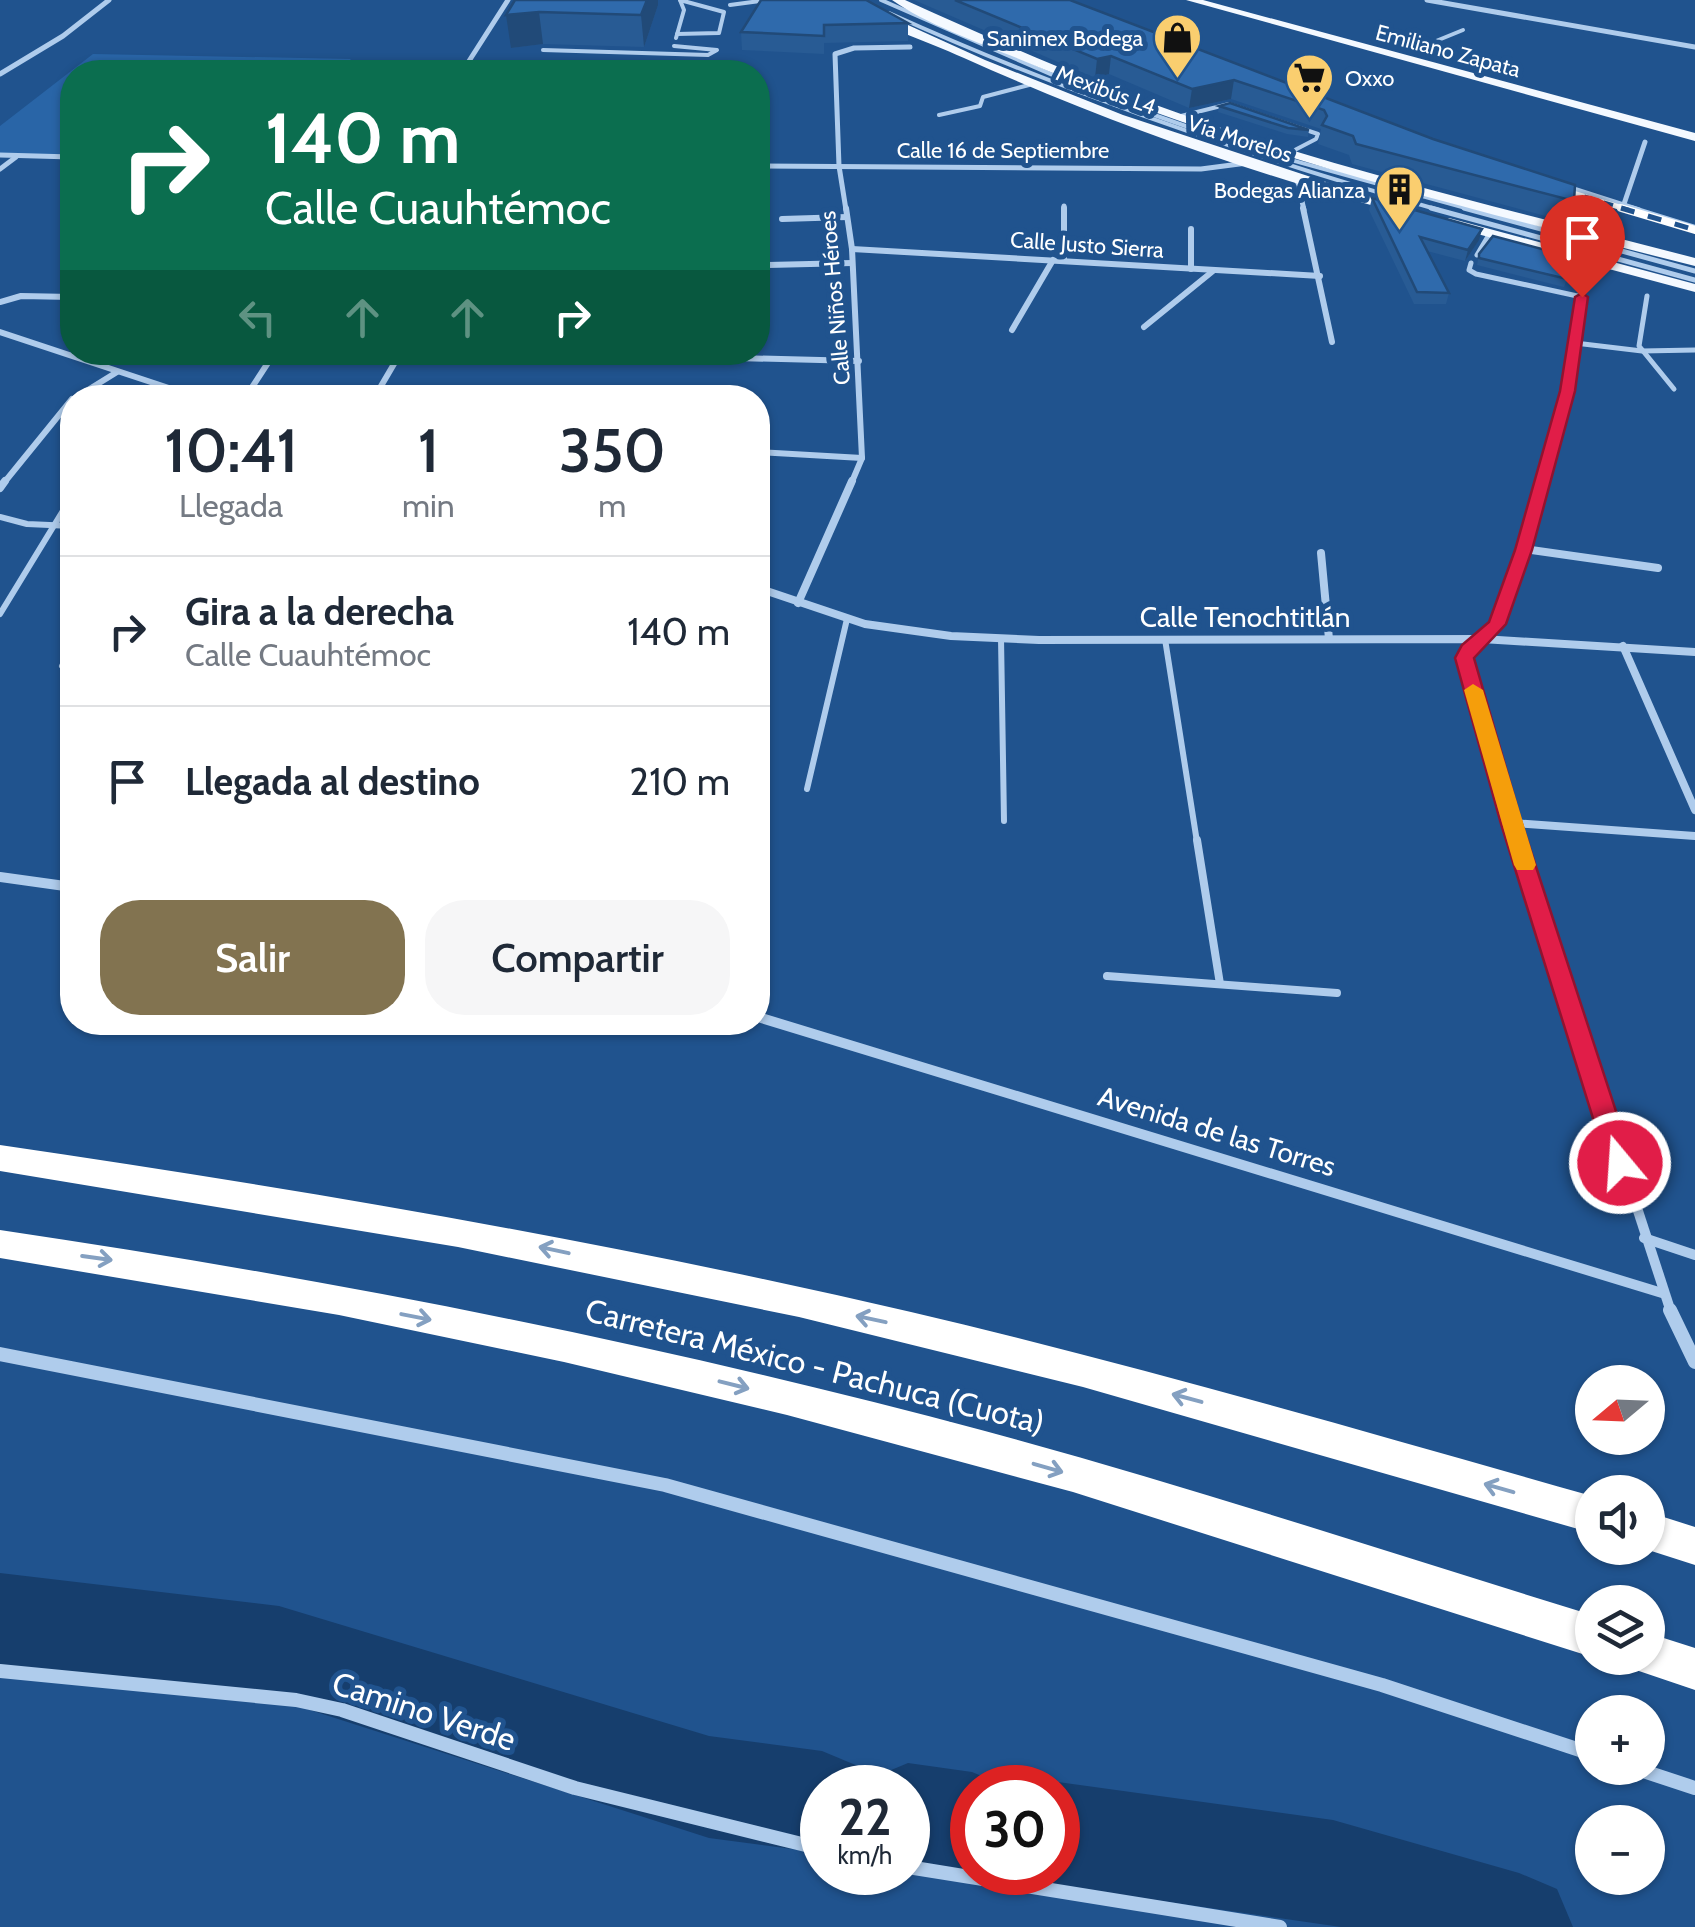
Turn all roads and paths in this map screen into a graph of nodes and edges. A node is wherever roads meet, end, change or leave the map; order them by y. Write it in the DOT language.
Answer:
graph roads {
  1 [pos="108,0"];
  2 [pos="508,0"];
  3 [pos="680,0"];
  4 [pos="767,0"];
  5 [pos="845,0"];
  6 [pos="862,0"];
  7 [pos="881,0"];
  8 [pos="897,0"];
  9 [pos="1191,0"];
  10 [pos="1230,0"];
  11 [pos="1427,0"];
  12 [pos="730,5"];
  13 [pos="1463,30"];
  14 [pos="677,34"];
  15 [pos="1695,46"];
  16 [pos="910,47"];
  17 [pos="673,48"];
  18 [pos="543,50"];
  19 [pos="1414,50"];
  20 [pos="470,60"];
  21 [pos="0,74"];
  22 [pos="1030,85"];
  23 [pos="940,114"];
  24 [pos="1177,117"];
  25 [pos="1695,124"];
  26 [pos="1695,138"];
  27 [pos="1645,142"];
  28 [pos="1289,152"];
  29 [pos="0,155"];
  30 [pos="17,156"];
  31 [pos="60,157"];
  32 [pos="1248,163"];
  33 [pos="770,166"];
  34 [pos="839,166"];
  35 [pos="0,169"];
  36 [pos="1297,178"];
  37 [pos="1552,182"];
  38 [pos="1624,204"];
  39 [pos="1064,206"];
  40 [pos="847,216"];
  41 [pos="782,219"];
  42 [pos="1191,228"];
  43 [pos="1695,228"];
  44 [pos="1490,233"];
  45 [pos="852,249"];
  46 [pos="1477,254"];
  47 [pos="1053,260"];
  48 [pos="1064,260"];
  49 [pos="852,262"];
  50 [pos="1596,262"];
  51 [pos="1695,262"];
  52 [pos="1471,263"];
  53 [pos="770,264"];
  54 [pos="1191,269"];
  55 [pos="1214,271"];
  56 [pos="1695,271"];
  57 [pos="1320,276"];
  58 [pos="1695,280"];
  59 [pos="1695,288"];
  60 [pos="1647,296"];
  61 [pos="60,297"];
  62 [pos="1582,297"];
  63 [pos="0,302"];
  64 [pos="1144,327"];
  65 [pos="1012,330"];
  66 [pos="0,332"];
  67 [pos="1332,342"];
  68 [pos="1576,344"];
  69 [pos="1695,350"];
  70 [pos="1642,351"];
  71 [pos="60,353"];
  72 [pos="770,359"];
  73 [pos="859,361"];
  74 [pos="97,365"];
  75 [pos="117,372"];
  76 [pos="96,385"];
  77 [pos="158,385"];
  78 [pos="1674,390"];
  79 [pos="60,415"];
  80 [pos="770,453"];
  81 [pos="862,458"];
  82 [pos="0,488"];
  83 [pos="0,517"];
  84 [pos="60,520"];
  85 [pos="57,526"];
  86 [pos="1524,550"];
  87 [pos="1321,552"];
  88 [pos="1658,568"];
  89 [pos="770,592"];
  90 [pos="798,603"];
  91 [pos="0,614"];
  92 [pos="848,619"];
  93 [pos="1001,638"];
  94 [pos="1166,639"];
  95 [pos="1329,639"];
  96 [pos="1482,639"];
  97 [pos="1622,646"];
  98 [pos="1695,652"];
  99 [pos="807,789"];
  100 [pos="1695,810"];
  101 [pos="1004,821"];
  102 [pos="1512,824"];
  103 [pos="1695,836"];
  104 [pos="0,877"];
  105 [pos="60,886"];
  106 [pos="1107,976"];
  107 [pos="1220,984"];
  108 [pos="1337,993"];
  109 [pos="770,1022"];
  110 [pos="0,1158"];
  111 [pos="1644,1238"];
  112 [pos="0,1244"];
  113 [pos="1695,1255"];
  114 [pos="1662,1293"];
  115 [pos="0,1354"];
  116 [pos="1694,1354"];
  117 [pos="1575,1510"];
  118 [pos="1575,1631"];
  119 [pos="1665,1659"];
  120 [pos="1695,1669"];
  121 [pos="0,1671"];
  122 [pos="1575,1748"];
  123 [pos="1665,1778"];
  124 [pos="1695,1788"];
  125 [pos="800,1844"];
  126 [pos="930,1871"];
  127 [pos="1280,1927"];
  1 -- 21 [label="street"];
  2 -- 20 [label="street"];
  3 -- 14 [label="lane"];
  3 -- 14 [label="lane"];
  4 -- 12 [label="lane"];
  5 -- 22 [label="main road, Vía Morelos"];
  6 -- 58 [label="lane, Mexibús L4"];
  7 -- 56 [label="lane, Mexibús L4"];
  8 -- 24 [label="main road, Vía Morelos"];
  9 -- 26 [label="main road, Emiliano Zapata"];
  10 -- 19 [label="main road, Emiliano Zapata"];
  11 -- 15 [label="street"];
  13 -- 19 [label="lane"];
  14 -- 17 [label="lane"];
  16 -- 34 [label="street, Calle Niños Héroes"];
  17 -- 17 [label="lane"];
  17 -- 18 [label="lane"];
  19 -- 25 [label="main road, Emiliano Zapata"];
  22 -- 23 [label="lane"];
  22 -- 32 [label="main road, Vía Morelos"];
  24 -- 28 [label="main road, Vía Morelos"];
  24 -- 28 [label="lane"];
  27 -- 38 [label="street"];
  28 -- 51 [label="main road, Vía Morelos"];
  29 -- 30 [label="street"];
  30 -- 31 [label="street"];
  30 -- 35 [label="street"];
  32 -- 34 [label="street, Calle 16 de Septiembre"];
  32 -- 36 [label="main road, Vía Morelos"];
  33 -- 34 [label="street, Calle 16 de Septiembre"];
  34 -- 40 [label="street, Calle Niños Héroes"];
  36 -- 44 [label="main road, Vía Morelos"];
  36 -- 57 [label="street"];
  37 -- 38 [label="street"];
  38 -- 43 [label="street"];
  39 -- 48 [label="street"];
  40 -- 41 [label="street"];
  40 -- 45 [label="street, Calle Niños Héroes"];
  42 -- 54 [label="street"];
  44 -- 46 [label="lane"];
  44 -- 50 [label="main road, Vía Morelos"];
  45 -- 47 [label="street, Calle Justo Sierra"];
  45 -- 49 [label="street, Calle Niños Héroes"];
  47 -- 48 [label="street, Calle Justo Sierra"];
  47 -- 65 [label="street"];
  48 -- 54 [label="street, Calle Justo Sierra"];
  49 -- 53 [label="street"];
  49 -- 73 [label="street, Calle Niños Héroes"];
  50 -- 59 [label="main road, Vía Morelos"];
  50 -- 62 [label="street"];
  52 -- 62 [label="lane"];
  54 -- 55 [label="street, Calle Justo Sierra"];
  55 -- 57 [label="street, Calle Justo Sierra"];
  55 -- 64 [label="street"];
  57 -- 67 [label="street"];
  60 -- 70 [label="lane"];
  61 -- 63 [label="street"];
  62 -- 68 [label="street"];
  66 -- 71 [label="street"];
  68 -- 70 [label="lane"];
  68 -- 86 [label="street"];
  69 -- 70 [label="lane"];
  70 -- 78 [label="lane"];
  72 -- 73 [label="street"];
  73 -- 81 [label="street, Calle Niños Héroes"];
  74 -- 75 [label="street"];
  75 -- 76 [label="street"];
  75 -- 77 [label="street"];
  79 -- 82 [label="street"];
  80 -- 81 [label="street"];
  81 -- 90 [label="street, Calle Niños Héroes"];
  83 -- 85 [label="lane"];
  84 -- 85 [label="lane"];
  85 -- 91 [label="lane"];
  86 -- 88 [label="street"];
  86 -- 96 [label="street"];
  87 -- 95 [label="street"];
  89 -- 90 [label="street, Calle Tenochtitlán"];
  90 -- 92 [label="street, Calle Tenochtitlán"];
  92 -- 93 [label="street, Calle Tenochtitlán"];
  92 -- 99 [label="lane"];
  93 -- 94 [label="street, Calle Tenochtitlán"];
  93 -- 101 [label="lane"];
  94 -- 95 [label="street, Calle Tenochtitlán"];
  94 -- 107 [label="lane"];
  95 -- 96 [label="street, Calle Tenochtitlán"];
  96 -- 97 [label="street, Calle Tenochtitlán"];
  96 -- 102 [label="street"];
  97 -- 98 [label="street, Calle Tenochtitlán"];
  97 -- 100 [label="street"];
  102 -- 103 [label="street"];
  102 -- 111 [label="street"];
  104 -- 105 [label="street"];
  106 -- 107 [label="lane"];
  107 -- 108 [label="lane"];
  109 -- 114 [label="street, Avenida de las Torres"];
  117 -- 110 [label="highway, Carretera México - Pachuca (Cuota), one-way"];
  111 -- 113 [label="street"];
  111 -- 114 [label="street"];
  112 -- 118 [label="highway, Carretera México - Pachuca (Cuota), one-way"];
  114 -- 116 [label="street"];
  115 -- 122 [label="street"];
  119 -- 120 [label="highway"];
  121 -- 125 [label="street, Camino Verde"];
  123 -- 124 [label="street"];
  126 -- 127 [label="street"];
}
